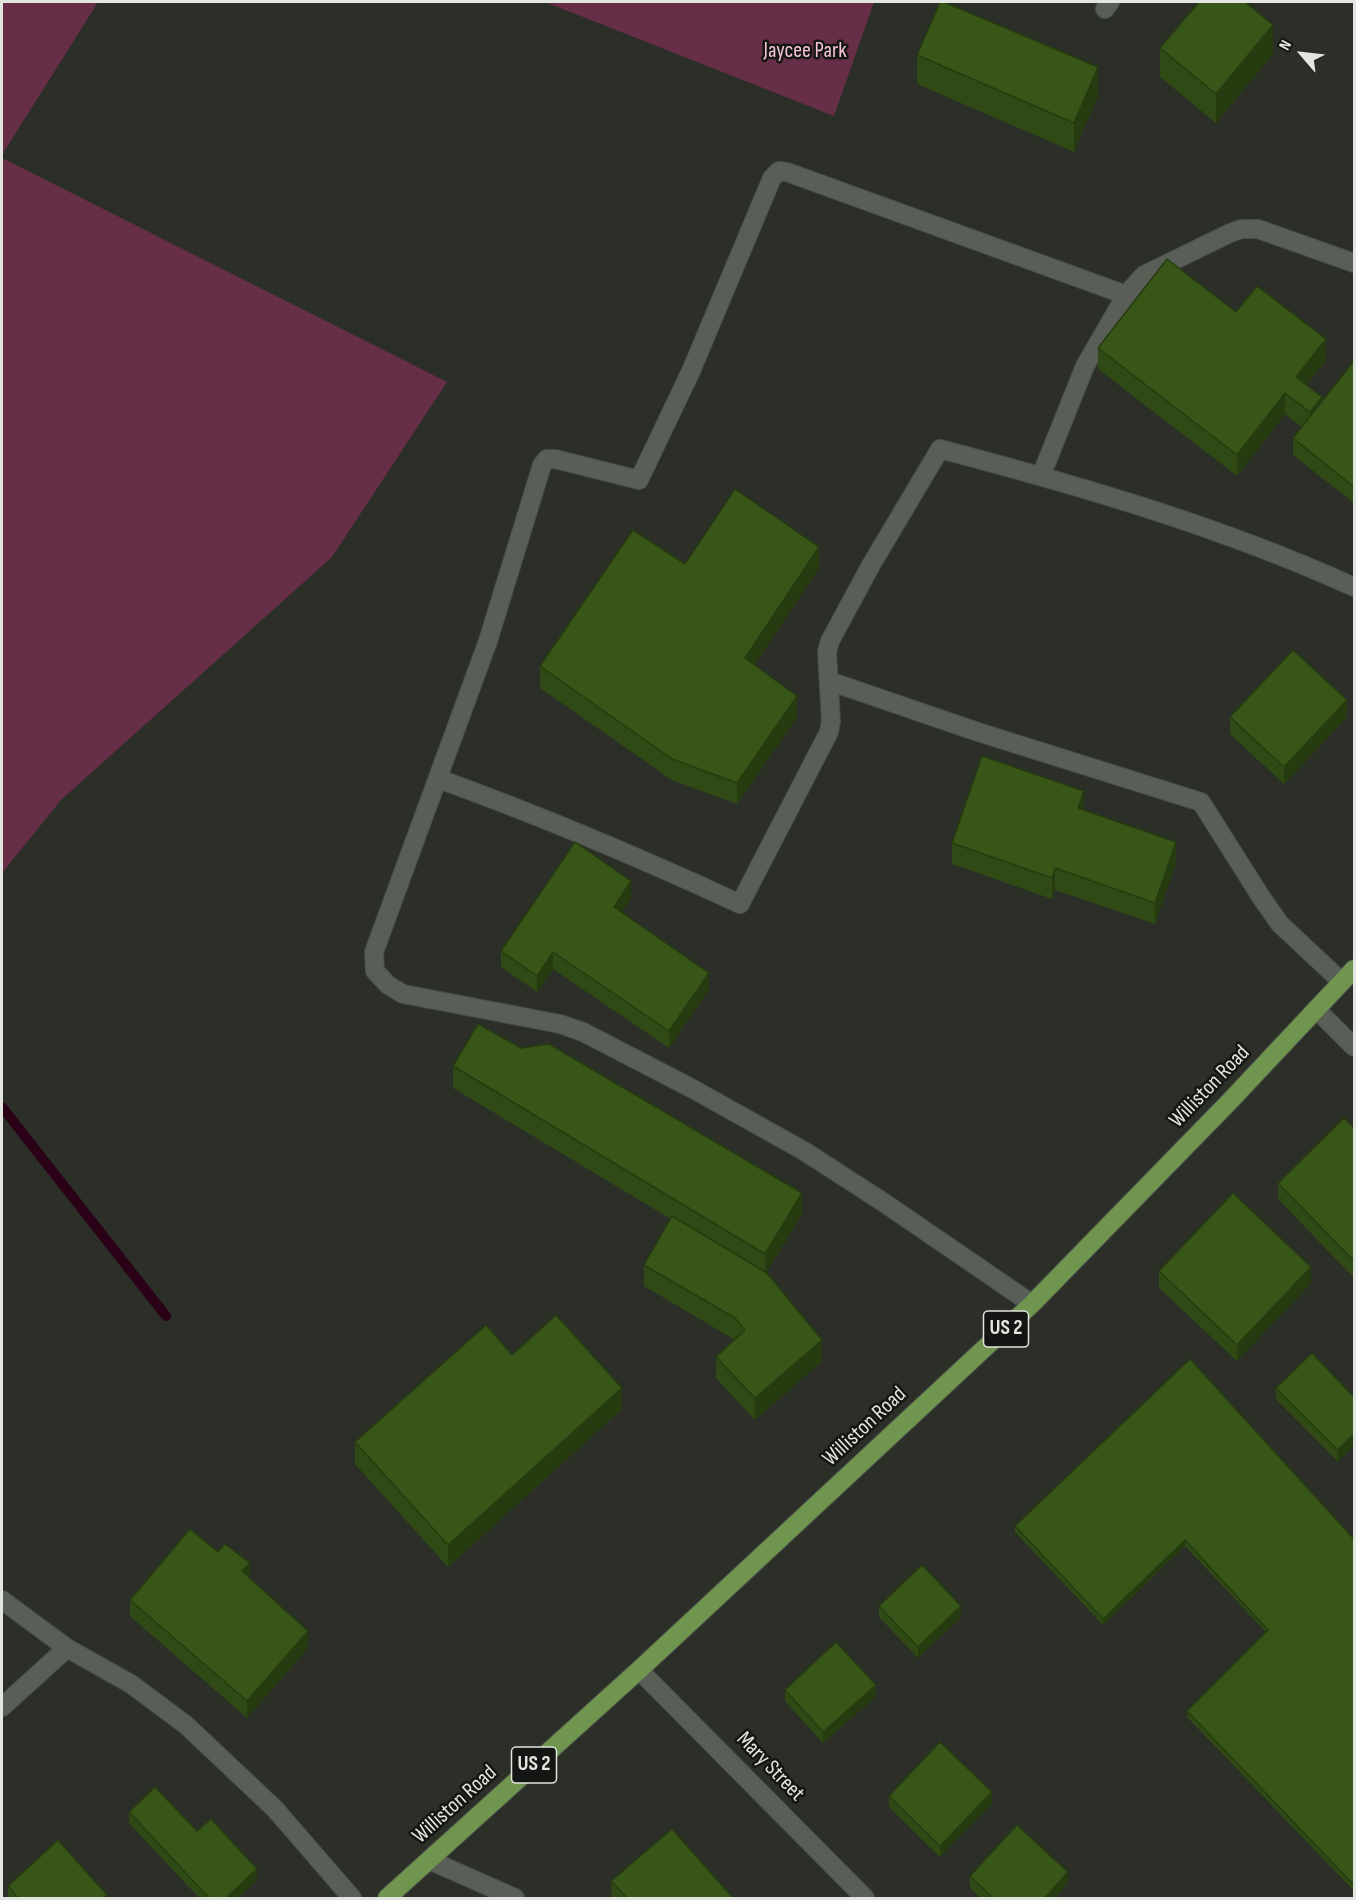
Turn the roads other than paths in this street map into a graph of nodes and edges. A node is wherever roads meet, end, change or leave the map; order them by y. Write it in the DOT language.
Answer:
graph roads {
  1 [pos="1354,263"];
  2 [pos="1126,295"];
  3 [pos="1041,476"];
  4 [pos="1354,587"];
  5 [pos="829,681"];
  6 [pos="439,779"];
  7 [pos="1348,975"];
  8 [pos="1316,1009"];
  9 [pos="1354,1047"];
  10 [pos="1032,1304"];
  11 [pos="2,1600"];
  12 [pos="67,1648"];
  13 [pos="639,1670"];
  14 [pos="2,1707"];
  15 [pos="429,1860"];
  16 [pos="352,1899"];
  17 [pos="387,1899"];
  18 [pos="515,1899"];
  19 [pos="865,1899"];
  1 -- 2 [label="street"];
  2 -- 3 [label="street"];
  2 -- 6 [label="street"];
  3 -- 4 [label="street"];
  3 -- 5 [label="street"];
  5 -- 6 [label="street"];
  5 -- 7 [label="street"];
  6 -- 10 [label="street"];
  7 -- 8 [label="main road, Williston Road / US 2"];
  8 -- 9 [label="street"];
  8 -- 10 [label="main road, Williston Road / US 2"];
  10 -- 13 [label="main road, Williston Road / US 2"];
  11 -- 12 [label="street"];
  12 -- 14 [label="street"];
  12 -- 16 [label="street"];
  13 -- 15 [label="main road, Williston Road / US 2"];
  13 -- 19 [label="street, Mary Street"];
  15 -- 17 [label="main road, Williston Road / US 2"];
  15 -- 18 [label="street"];
}
